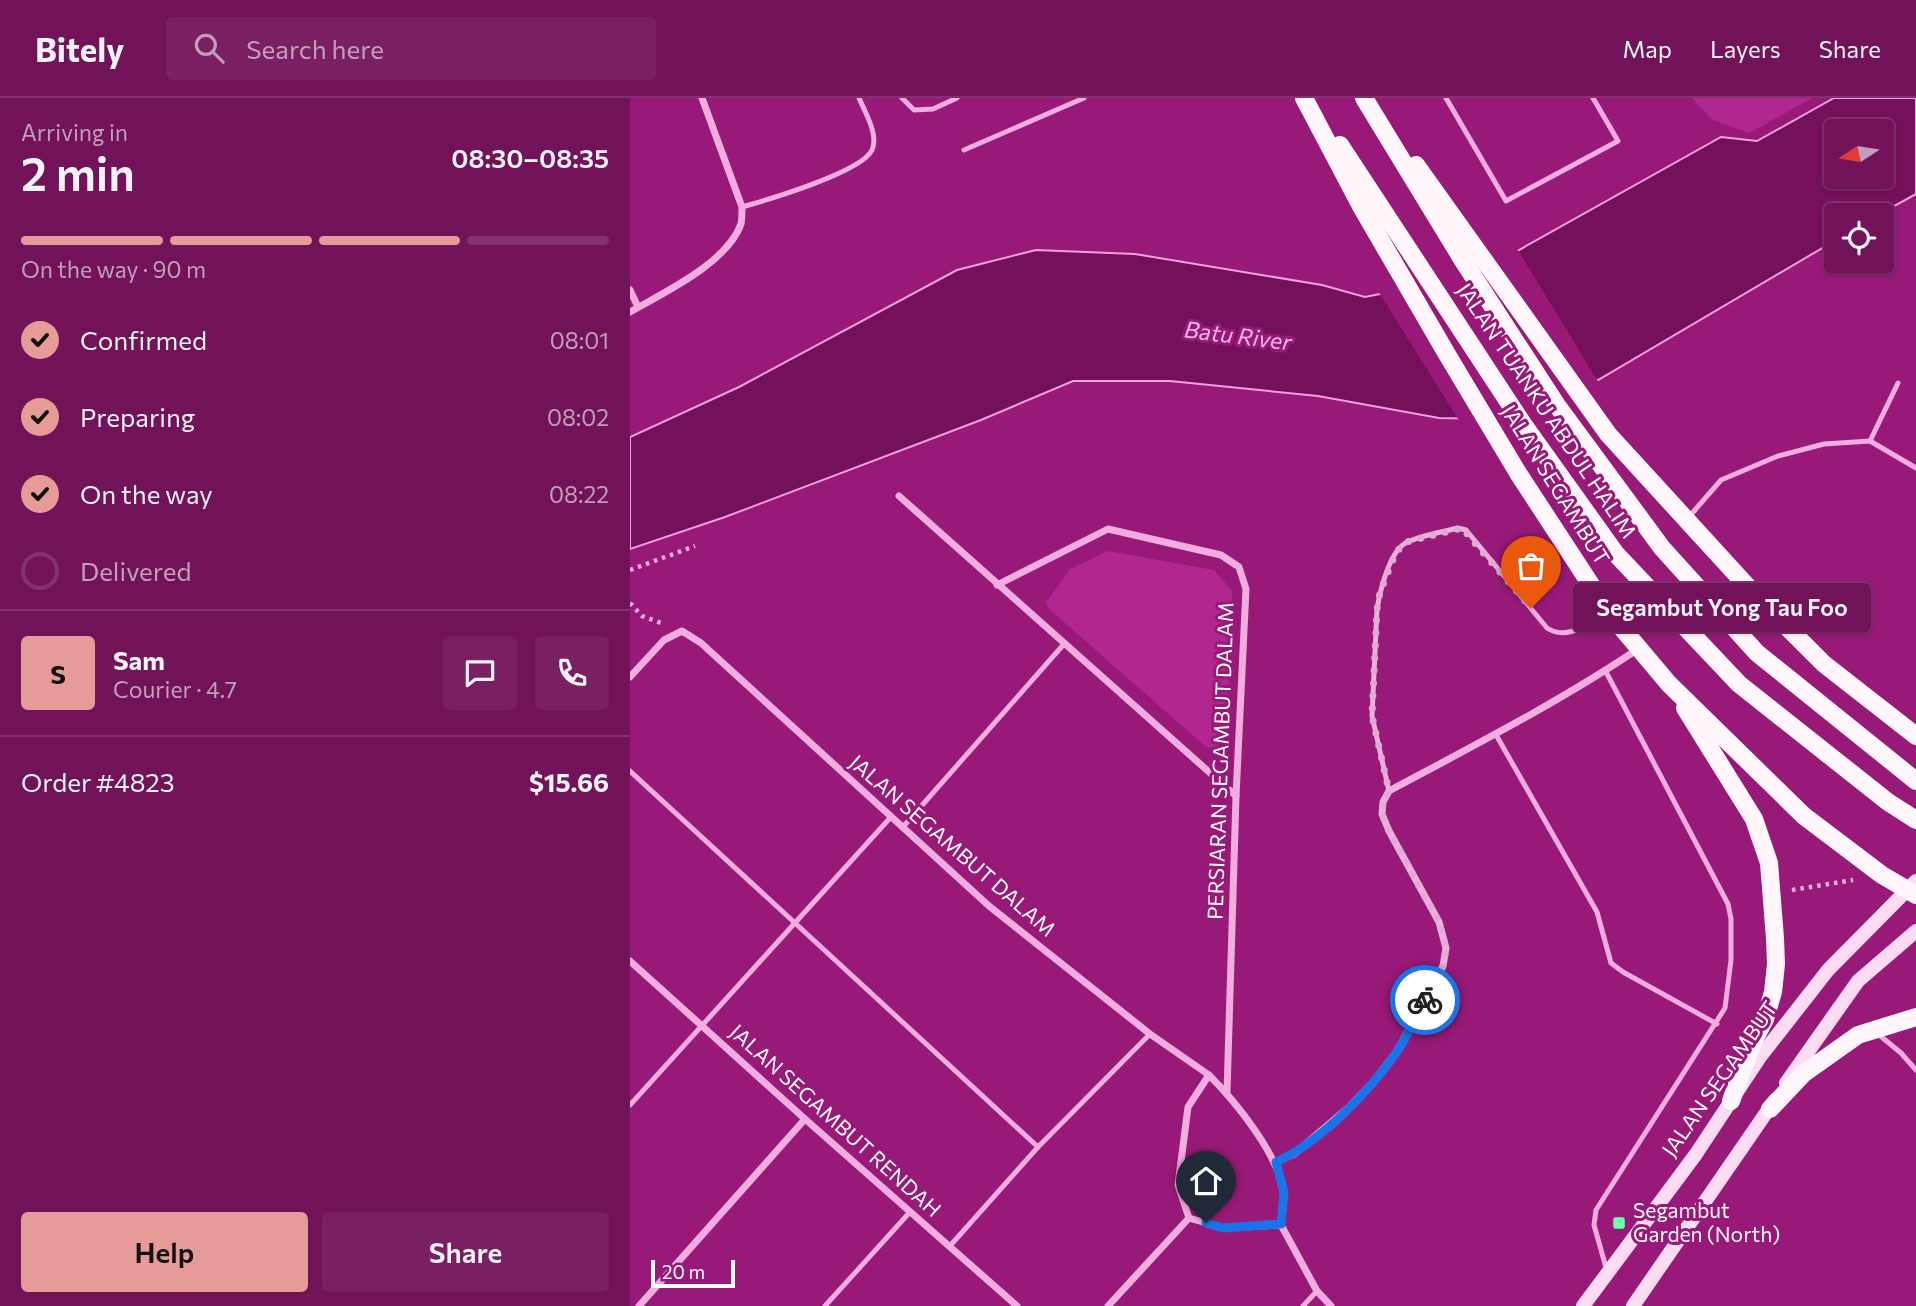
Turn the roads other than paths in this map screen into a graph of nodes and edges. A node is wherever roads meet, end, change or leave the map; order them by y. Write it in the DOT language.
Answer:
graph roads {
  1 [pos="702,98"];
  2 [pos="859,98"];
  3 [pos="902,98"];
  4 [pos="957,98"];
  5 [pos="1084,98"];
  6 [pos="1307,98"];
  7 [pos="1365,98"];
  8 [pos="1446,98"];
  9 [pos="1593,98"];
  10 [pos="964,150"];
  11 [pos="742,207"];
  12 [pos="630,289"];
  13 [pos="638,307"];
  14 [pos="630,312"];
  15 [pos="1898,383"];
  16 [pos="1870,441"];
  17 [pos="1916,469"];
  18 [pos="899,496"];
  19 [pos="1687,520"];
  20 [pos="997,586"];
  21 [pos="1610,614"];
  22 [pos="1064,644"];
  23 [pos="1640,648"];
  24 [pos="1605,670"];
  25 [pos="630,677"];
  26 [pos="1669,684"];
  27 [pos="1495,733"];
  28 [pos="1916,736"];
  29 [pos="630,771"];
  30 [pos="1916,781"];
  31 [pos="1389,791"];
  32 [pos="1236,796"];
  33 [pos="890,818"];
  34 [pos="1916,820"];
  35 [pos="902,828"];
  36 [pos="1913,889"];
  37 [pos="795,924"];
  38 [pos="1916,931"];
  39 [pos="630,961"];
  40 [pos="1916,1017"];
  41 [pos="1717,1024"];
  42 [pos="704,1026"];
  43 [pos="1150,1034"];
  44 [pos="1858,1035"];
  45 [pos="1916,1070"];
  46 [pos="1209,1075"];
  47 [pos="1227,1092"];
  48 [pos="1731,1101"];
  49 [pos="630,1105"];
  50 [pos="1770,1109"];
  51 [pos="805,1119"];
  52 [pos="1038,1147"];
  53 [pos="1276,1162"];
  54 [pos="910,1212"];
  55 [pos="1189,1218"];
  56 [pos="1281,1224"];
  57 [pos="949,1247"];
  58 [pos="1608,1274"];
  59 [pos="1317,1291"];
  60 [pos="1008,1303"];
  61 [pos="639,1306"];
  62 [pos="825,1306"];
  63 [pos="1017,1306"];
  64 [pos="1108,1306"];
  65 [pos="1303,1306"];
  66 [pos="1331,1306"];
  67 [pos="1583,1306"];
  68 [pos="1634,1306"];
  1 -- 11 [label="street"];
  2 -- 11 [label="lane"];
  3 -- 4 [label="lane"];
  5 -- 10 [label="lane"];
  6 -- 21 [label="main road, JALAN SEGAMBUT"];
  6 -- 34 [label="main road, JALAN TUANKU ABDUL HALIM"];
  7 -- 19 [label="main road"];
  7 -- 30 [label="main road, JALAN TUANKU ABDUL HALIM"];
  8 -- 9 [label="lane"];
  11 -- 13 [label="street"];
  12 -- 13 [label="street"];
  13 -- 14 [label="street"];
  15 -- 16 [label="lane"];
  16 -- 17 [label="lane"];
  16 -- 19 [label="lane"];
  18 -- 20 [label="street"];
  19 -- 28 [label="main road"];
  20 -- 22 [label="street"];
  20 -- 32 [label="street, PERSIARAN SEGAMBUT DALAM"];
  21 -- 23 [label="main road, JALAN SEGAMBUT"];
  21 -- 31 [label="lane"];
  22 -- 32 [label="street"];
  22 -- 35 [label="lane"];
  23 -- 24 [label="street"];
  23 -- 26 [label="main road, JALAN SEGAMBUT"];
  24 -- 27 [label="street"];
  24 -- 41 [label="lane"];
  25 -- 33 [label="street, JALAN SEGAMBUT DALAM"];
  26 -- 36 [label="main road, JALAN SEGAMBUT"];
  26 -- 48 [label="main road"];
  27 -- 31 [label="street"];
  27 -- 41 [label="lane"];
  29 -- 37 [label="lane"];
  31 -- 53 [label="street"];
  32 -- 47 [label="street, PERSIARAN SEGAMBUT DALAM"];
  33 -- 35 [label="street, JALAN SEGAMBUT DALAM"];
  33 -- 37 [label="lane"];
  35 -- 43 [label="street, JALAN SEGAMBUT DALAM"];
  36 -- 48 [label="main road, JALAN SEGAMBUT"];
  37 -- 42 [label="lane"];
  37 -- 52 [label="lane"];
  38 -- 50 [label="main road"];
  39 -- 42 [label="street, JALAN SEGAMBUT RENDAH"];
  40 -- 44 [label="main road"];
  41 -- 58 [label="lane"];
  42 -- 49 [label="lane"];
  42 -- 51 [label="street, JALAN SEGAMBUT RENDAH"];
  43 -- 46 [label="street, JALAN SEGAMBUT DALAM"];
  43 -- 52 [label="lane"];
  44 -- 45 [label="lane"];
  44 -- 50 [label="main road"];
  46 -- 47 [label="street, JALAN SEGAMBUT DALAM"];
  46 -- 55 [label="street"];
  47 -- 53 [label="street, JALAN SEGAMBUT DALAM"];
  48 -- 58 [label="main road, JALAN SEGAMBUT"];
  50 -- 68 [label="main road"];
  51 -- 54 [label="street, JALAN SEGAMBUT RENDAH"];
  51 -- 61 [label="street"];
  52 -- 57 [label="lane"];
  53 -- 56 [label="street, JALAN SEGAMBUT DALAM"];
  54 -- 57 [label="street, JALAN SEGAMBUT RENDAH"];
  54 -- 62 [label="lane"];
  55 -- 56 [label="street"];
  55 -- 64 [label="street"];
  56 -- 59 [label="street"];
  57 -- 60 [label="street, JALAN SEGAMBUT RENDAH"];
  58 -- 67 [label="main road, JALAN SEGAMBUT"];
  59 -- 65 [label="lane"];
  59 -- 66 [label="street"];
  60 -- 63 [label="street, JALAN SEGAMBUT RENDAH"];
}
